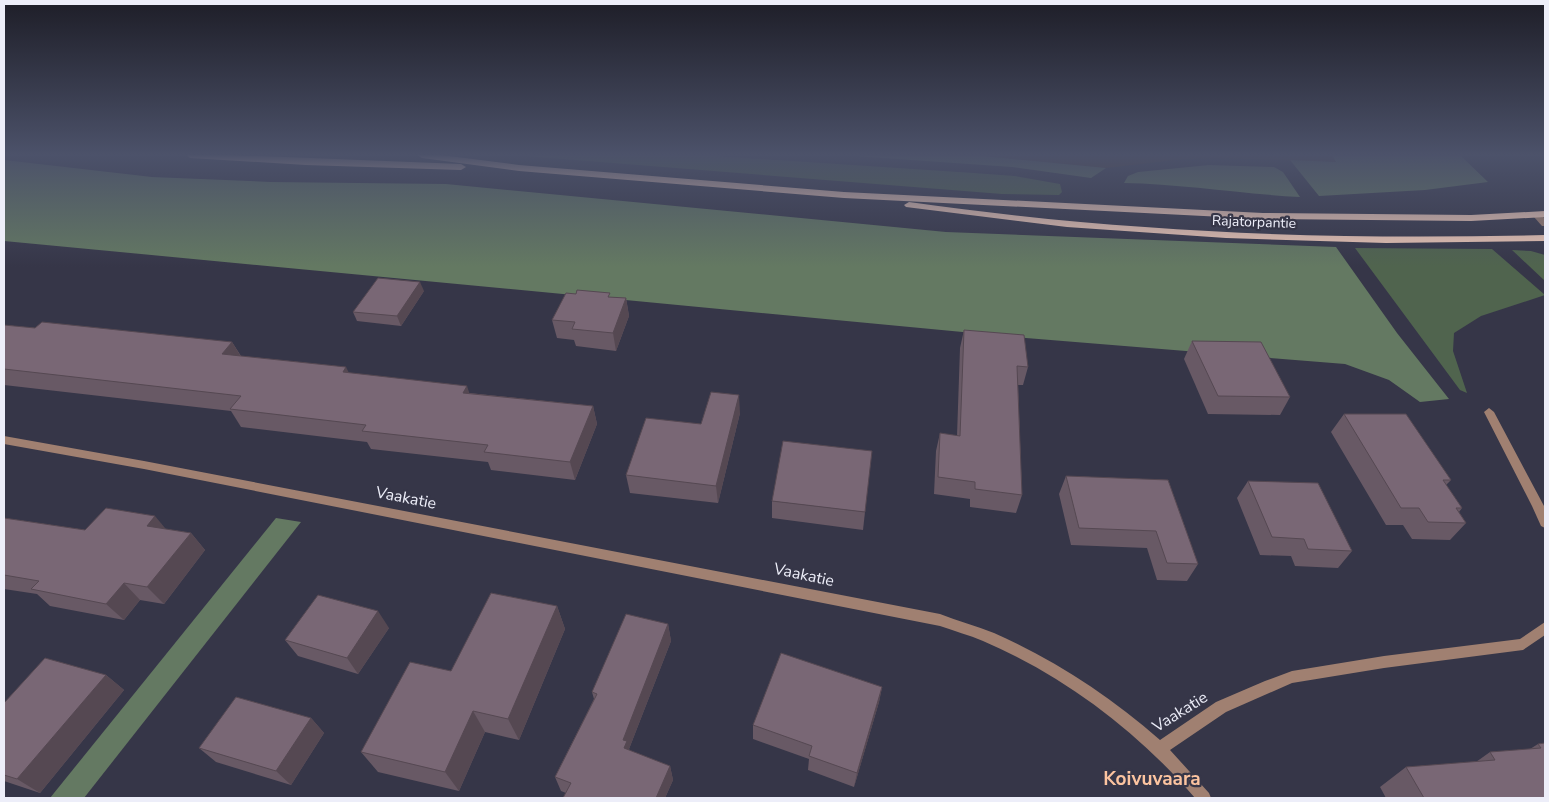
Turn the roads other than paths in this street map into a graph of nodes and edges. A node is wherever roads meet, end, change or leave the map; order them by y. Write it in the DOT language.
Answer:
graph roads {
  1 [pos="813,192"];
  2 [pos="844,195"];
  3 [pos="1541,215"];
  4 [pos="1545,224"];
  5 [pos="1545,238"];
  6 [pos="1489,412"];
  7 [pos="4,440"];
  8 [pos="1545,523"];
  9 [pos="1545,628"];
  10 [pos="1159,748"];
  11 [pos="1204,798"];
  1 -- 2 [label="main road, Rajatorpantie"];
  2 -- 3 [label="main road, Rajatorpantie"];
  2 -- 5 [label="main road, Rajatorpantie"];
  3 -- 4 [label="street"];
  6 -- 8 [label="street"];
  7 -- 10 [label="street, Vaakatie"];
  9 -- 10 [label="street, Vaakatie"];
  10 -- 11 [label="street"];
}
